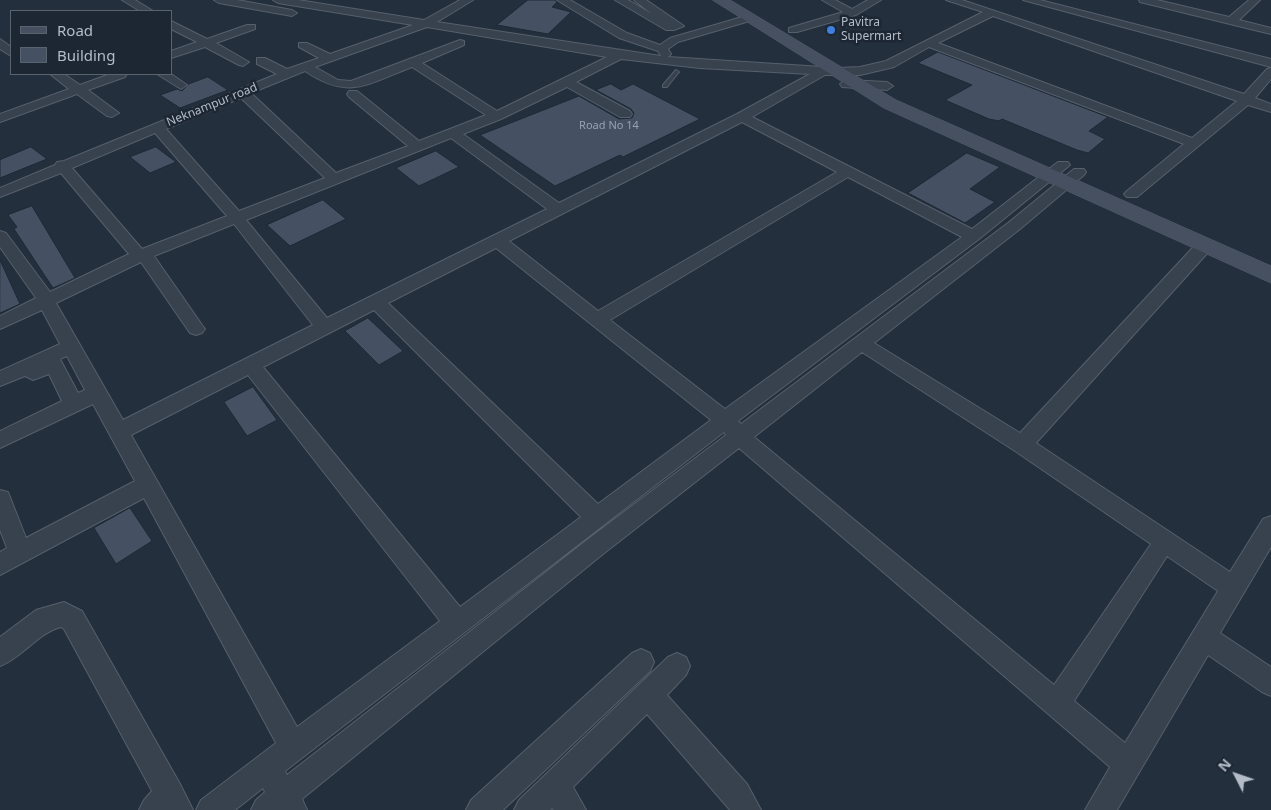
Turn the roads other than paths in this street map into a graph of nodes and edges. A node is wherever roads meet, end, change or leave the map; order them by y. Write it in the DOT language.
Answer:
graph roads {
  1 [pos="127,0"];
  2 [pos="219,0"];
  3 [pos="278,0"];
  4 [pos="468,0"];
  5 [pos="562,0"];
  6 [pos="620,0"];
  7 [pos="639,0"];
  8 [pos="720,0"];
  9 [pos="827,0"];
  10 [pos="876,0"];
  11 [pos="951,0"];
  12 [pos="992,0"];
  13 [pos="1028,0"];
  14 [pos="1144,0"];
  15 [pos="1255,0"];
  16 [pos="746,9"];
  17 [pos="146,10"];
  18 [pos="984,11"];
  19 [pos="852,13"];
  20 [pos="1231,21"];
  21 [pos="426,24"];
  22 [pos="172,25"];
  23 [pos="250,27"];
  24 [pos="793,30"];
  25 [pos="1271,31"];
  26 [pos="404,32"];
  27 [pos="0,42"];
  28 [pos="206,43"];
  29 [pos="928,43"];
  30 [pos="303,44"];
  31 [pos="347,45"];
  32 [pos="663,54"];
  33 [pos="172,55"];
  34 [pos="325,56"];
  35 [pos="619,56"];
  36 [pos="9,60"];
  37 [pos="261,61"];
  38 [pos="243,62"];
  39 [pos="413,62"];
  40 [pos="582,62"];
  41 [pos="1271,64"];
  42 [pos="600,65"];
  43 [pos="306,66"];
  44 [pos="283,72"];
  45 [pos="676,72"];
  46 [pos="829,72"];
  47 [pos="1271,72"];
  48 [pos="58,75"];
  49 [pos="118,75"];
  50 [pos="165,75"];
  51 [pos="858,78"];
  52 [pos="567,82"];
  53 [pos="807,82"];
  54 [pos="181,84"];
  55 [pos="665,86"];
  56 [pos="79,89"];
  57 [pos="238,90"];
  58 [pos="353,94"];
  59 [pos="1246,100"];
  60 [pos="0,105"];
  61 [pos="1271,108"];
  62 [pos="112,113"];
  63 [pos="625,114"];
  64 [pos="6,116"];
  65 [pos="496,116"];
  66 [pos="742,117"];
  67 [pos="157,127"];
  68 [pos="452,133"];
  69 [pos="1193,143"];
  70 [pos="417,146"];
  71 [pos="62,165"];
  72 [pos="847,172"];
  73 [pos="1064,174"];
  74 [pos="334,179"];
  75 [pos="0,192"];
  76 [pos="1132,194"];
  77 [pos="558,210"];
  78 [pos="236,217"];
  79 [pos="1193,220"];
  80 [pos="0,236"];
  81 [pos="973,236"];
  82 [pos="498,241"];
  83 [pos="1205,245"];
  84 [pos="142,255"];
  85 [pos="1271,275"];
  86 [pos="46,302"];
  87 [pos="376,302"];
  88 [pos="598,319"];
  89 [pos="0,323"];
  90 [pos="325,328"];
  91 [pos="196,329"];
  92 [pos="861,343"];
  93 [pos="72,346"];
  94 [pos="251,365"];
  95 [pos="28,366"];
  96 [pos="0,379"];
  97 [pos="97,392"];
  98 [pos="74,404"];
  99 [pos="732,428"];
  100 [pos="118,432"];
  101 [pos="0,440"];
  102 [pos="1022,445"];
  103 [pos="146,486"];
  104 [pos="0,499"];
  105 [pos="597,518"];
  106 [pos="1271,526"];
  107 [pos="20,553"];
  108 [pos="1156,553"];
  109 [pos="0,564"];
  110 [pos="1234,588"];
  111 [pos="458,624"];
  112 [pos="1204,637"];
  113 [pos="0,653"];
  114 [pos="641,662"];
  115 [pos="677,666"];
  116 [pos="1271,683"];
  117 [pos="648,694"];
  118 [pos="1057,704"];
  119 [pos="293,748"];
  120 [pos="1128,764"];
  121 [pos="527,767"];
  122 [pos="267,768"];
  123 [pos="543,796"];
  124 [pos="167,805"];
  125 [pos="281,806"];
  126 [pos="211,810"];
  127 [pos="481,810"];
  128 [pos="571,810"];
  129 [pos="746,810"];
  130 [pos="1100,810"];
  1 -- 17 [label="street"];
  2 -- 26 [label="street"];
  3 -- 21 [label="street"];
  4 -- 21 [label="street, Neknampur road"];
  5 -- 32 [label="street"];
  6 -- 7 [label="street"];
  8 -- 16 [label="street"];
  9 -- 19 [label="street"];
  10 -- 19 [label="street"];
  11 -- 18 [label="street"];
  12 -- 18 [label="street"];
  13 -- 41 [label="street"];
  14 -- 20 [label="street"];
  15 -- 20 [label="street"];
  16 -- 24 [label="street"];
  16 -- 32 [label="street"];
  16 -- 46 [label="street"];
  18 -- 29 [label="street"];
  18 -- 59 [label="street"];
  19 -- 24 [label="street"];
  20 -- 25 [label="street"];
  21 -- 26 [label="street, Neknampur road"];
  21 -- 35 [label="street"];
  22 -- 28 [label="street"];
  23 -- 28 [label="street"];
  24 -- 51 [label="street"];
  26 -- 34 [label="street, Neknampur road"];
  26 -- 39 [label="street"];
  27 -- 36 [label="street"];
  28 -- 33 [label="street"];
  28 -- 38 [label="street"];
  29 -- 51 [label="street"];
  29 -- 69 [label="street"];
  30 -- 34 [label="street"];
  31 -- 34 [label="street"];
  32 -- 35 [label="street"];
  32 -- 46 [label="street"];
  34 -- 43 [label="street, Neknampur road"];
  34 -- 44 [label="street"];
  35 -- 42 [label="street"];
  37 -- 44 [label="street"];
  39 -- 43 [label="street"];
  39 -- 65 [label="street"];
  40 -- 42 [label="street"];
  42 -- 45 [label="street"];
  42 -- 52 [label="street"];
  43 -- 44 [label="street, Neknampur road"];
  44 -- 57 [label="street, Neknampur road"];
  45 -- 53 [label="street"];
  45 -- 55 [label="lane"];
  46 -- 51 [label="street"];
  46 -- 53 [label="street"];
  47 -- 59 [label="street"];
  48 -- 56 [label="street"];
  49 -- 56 [label="street"];
  50 -- 54 [label="street"];
  51 -- 53 [label="street"];
  51 -- 73 [label="street"];
  51 -- 73 [label="street"];
  52 -- 63 [label="street"];
  52 -- 65 [label="street"];
  53 -- 66 [label="street"];
  56 -- 62 [label="street"];
  56 -- 64 [label="street"];
  57 -- 67 [label="street, Neknampur road"];
  57 -- 74 [label="street"];
  58 -- 70 [label="street"];
  59 -- 61 [label="street"];
  59 -- 69 [label="street"];
  60 -- 64 [label="street"];
  65 -- 68 [label="street"];
  66 -- 72 [label="street"];
  66 -- 77 [label="street"];
  67 -- 71 [label="street, Neknampur road"];
  67 -- 78 [label="street"];
  68 -- 70 [label="street"];
  68 -- 77 [label="street"];
  69 -- 76 [label="street"];
  70 -- 74 [label="street"];
  71 -- 75 [label="street, Neknampur road"];
  71 -- 84 [label="street"];
  72 -- 81 [label="street"];
  72 -- 88 [label="street"];
  73 -- 76 [label="street"];
  73 -- 81 [label="street"];
  73 -- 83 [label="street"];
  73 -- 92 [label="street"];
  74 -- 78 [label="street"];
  76 -- 79 [label="street"];
  77 -- 82 [label="street"];
  78 -- 84 [label="street"];
  78 -- 90 [label="street"];
  80 -- 86 [label="street"];
  81 -- 99 [label="street"];
  82 -- 87 [label="street"];
  82 -- 88 [label="street"];
  83 -- 85 [label="street"];
  83 -- 102 [label="street"];
  84 -- 86 [label="street"];
  84 -- 91 [label="street"];
  86 -- 89 [label="street"];
  86 -- 93 [label="street"];
  87 -- 90 [label="street"];
  87 -- 105 [label="street"];
  88 -- 99 [label="street"];
  90 -- 94 [label="street"];
  92 -- 99 [label="street"];
  92 -- 102 [label="street"];
  93 -- 95 [label="street"];
  93 -- 97 [label="street"];
  94 -- 100 [label="street"];
  94 -- 111 [label="street"];
  95 -- 96 [label="street"];
  95 -- 98 [label="street"];
  97 -- 98 [label="street"];
  97 -- 100 [label="street"];
  98 -- 101 [label="street"];
  99 -- 105 [label="street"];
  99 -- 118 [label="street"];
  99 -- 125 [label="street"];
  100 -- 103 [label="street"];
  102 -- 110 [label="street"];
  103 -- 107 [label="street"];
  103 -- 119 [label="street"];
  104 -- 107 [label="street"];
  105 -- 111 [label="street"];
  106 -- 110 [label="street"];
  107 -- 109 [label="street"];
  108 -- 118 [label="street"];
  110 -- 112 [label="street"];
  111 -- 119 [label="street"];
  112 -- 116 [label="street"];
  112 -- 120 [label="street"];
  113 -- 124 [label="street"];
  114 -- 121 [label="street"];
  115 -- 117 [label="street"];
  117 -- 123 [label="street"];
  117 -- 129 [label="street"];
  118 -- 120 [label="street"];
  119 -- 122 [label="street"];
  120 -- 130 [label="street"];
  121 -- 123 [label="street"];
  121 -- 127 [label="street"];
  122 -- 125 [label="street"];
  122 -- 126 [label="street"];
  123 -- 128 [label="street"];
}
